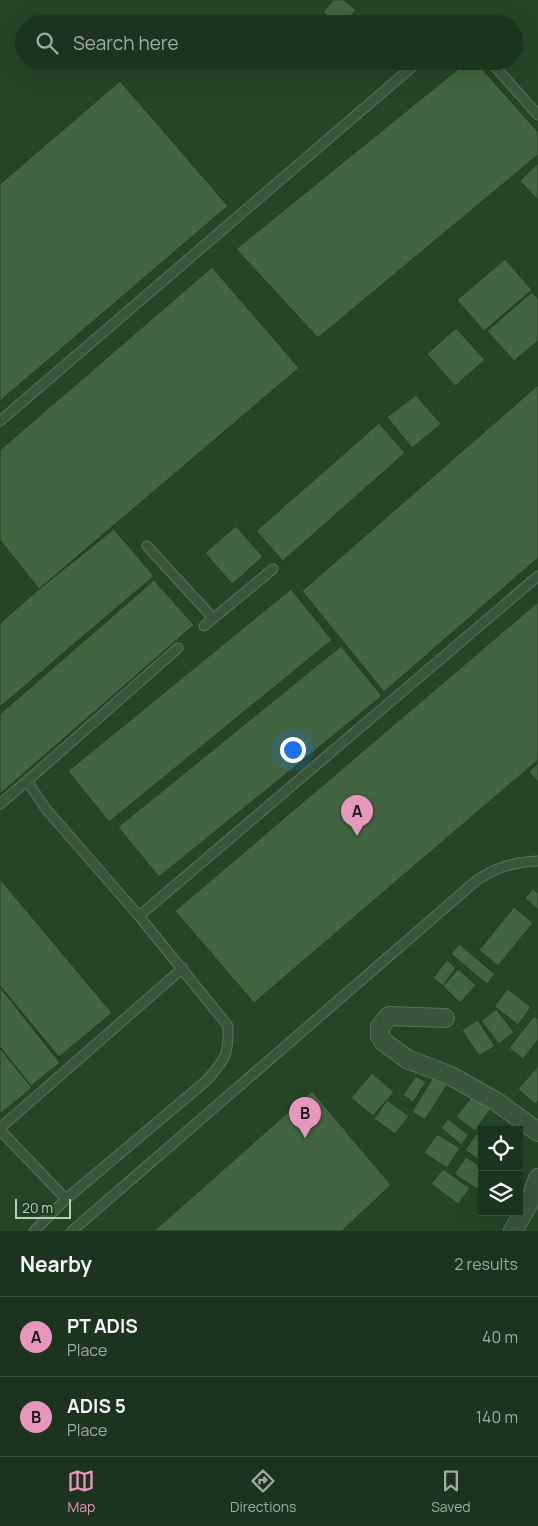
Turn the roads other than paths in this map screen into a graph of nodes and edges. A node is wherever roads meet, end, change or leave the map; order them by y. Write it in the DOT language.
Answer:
graph roads {
  1 [pos="409,70"];
  2 [pos="498,70"];
  3 [pos="538,115"];
  4 [pos="0,421"];
  5 [pos="147,546"];
  6 [pos="273,569"];
  7 [pos="538,576"];
  8 [pos="213,618"];
  9 [pos="204,626"];
  10 [pos="178,648"];
  11 [pos="27,781"];
  12 [pos="0,804"];
  13 [pos="538,861"];
  14 [pos="139,916"];
  15 [pos="183,968"];
  16 [pos="445,1018"];
  17 [pos="0,1129"];
  18 [pos="538,1132"];
  19 [pos="538,1178"];
  20 [pos="66,1199"];
  21 [pos="34,1231"];
  22 [pos="72,1231"];
  23 [pos="513,1231"];
  1 -- 4 [label="lane"];
  2 -- 3 [label="lane"];
  5 -- 8 [label="lane"];
  6 -- 8 [label="lane"];
  7 -- 14 [label="lane"];
  8 -- 9 [label="lane"];
  10 -- 11 [label="lane"];
  11 -- 12 [label="lane"];
  11 -- 14 [label="lane"];
  13 -- 22 [label="lane"];
  14 -- 15 [label="lane"];
  15 -- 17 [label="lane"];
  15 -- 20 [label="lane"];
  16 -- 18 [label="street"];
  17 -- 20 [label="lane"];
  19 -- 23 [label="street"];
  20 -- 21 [label="lane"];
}
